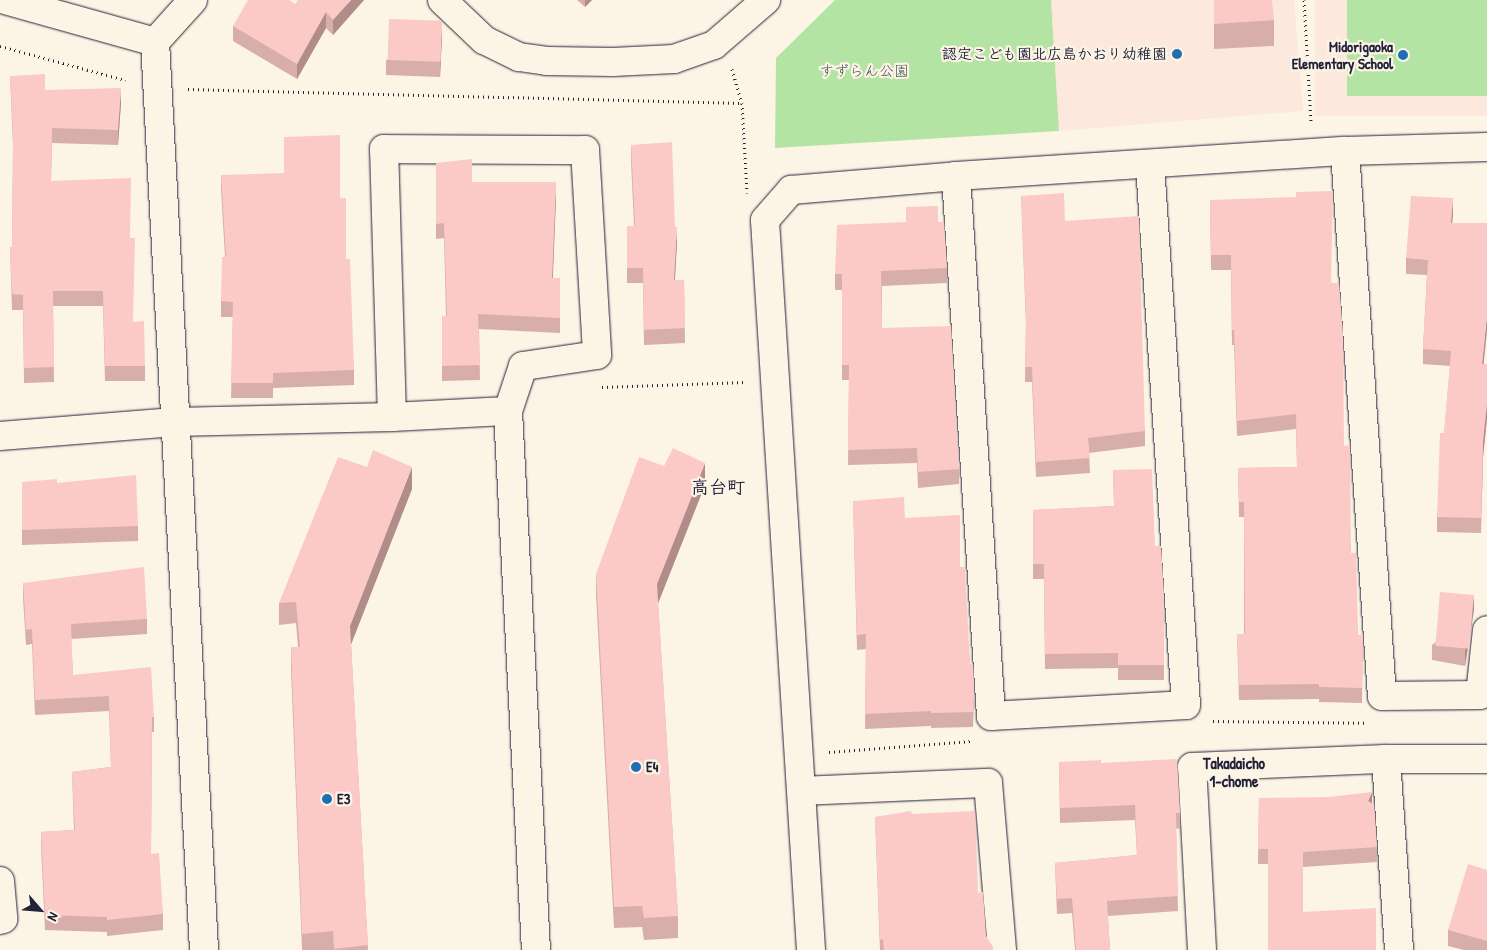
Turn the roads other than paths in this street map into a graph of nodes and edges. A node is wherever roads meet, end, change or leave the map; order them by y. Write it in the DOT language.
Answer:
graph roads {
  1 [pos="5,0"];
  2 [pos="193,0"];
  3 [pos="766,0"];
  4 [pos="450,3"];
  5 [pos="154,42"];
  6 [pos="1487,147"];
  7 [pos="1345,151"];
  8 [pos="1150,166"];
  9 [pos="956,176"];
  10 [pos="508,411"];
  11 [pos="392,417"];
  12 [pos="174,422"];
  13 [pos="0,436"];
  14 [pos="1487,630"];
  15 [pos="1386,759"];
  16 [pos="1487,760"];
  17 [pos="803,790"];
  18 [pos="0,881"];
  19 [pos="0,920"];
  20 [pos="204,950"];
  21 [pos="536,950"];
  22 [pos="812,950"];
  23 [pos="1002,950"];
  24 [pos="1202,950"];
  25 [pos="1399,950"];
  1 -- 5 [label="street"];
  2 -- 5 [label="street"];
  3 -- 4 [label="street"];
  5 -- 12 [label="street"];
  6 -- 7 [label="street"];
  7 -- 8 [label="street"];
  7 -- 14 [label="street"];
  8 -- 9 [label="street"];
  8 -- 9 [label="street"];
  9 -- 17 [label="street"];
  10 -- 11 [label="street"];
  10 -- 11 [label="street"];
  10 -- 21 [label="street"];
  11 -- 12 [label="street"];
  12 -- 13 [label="street"];
  12 -- 20 [label="street"];
  15 -- 16 [label="street"];
  15 -- 24 [label="street"];
  15 -- 25 [label="street"];
  17 -- 22 [label="street"];
  17 -- 23 [label="street"];
  18 -- 19 [label="street"];
}
